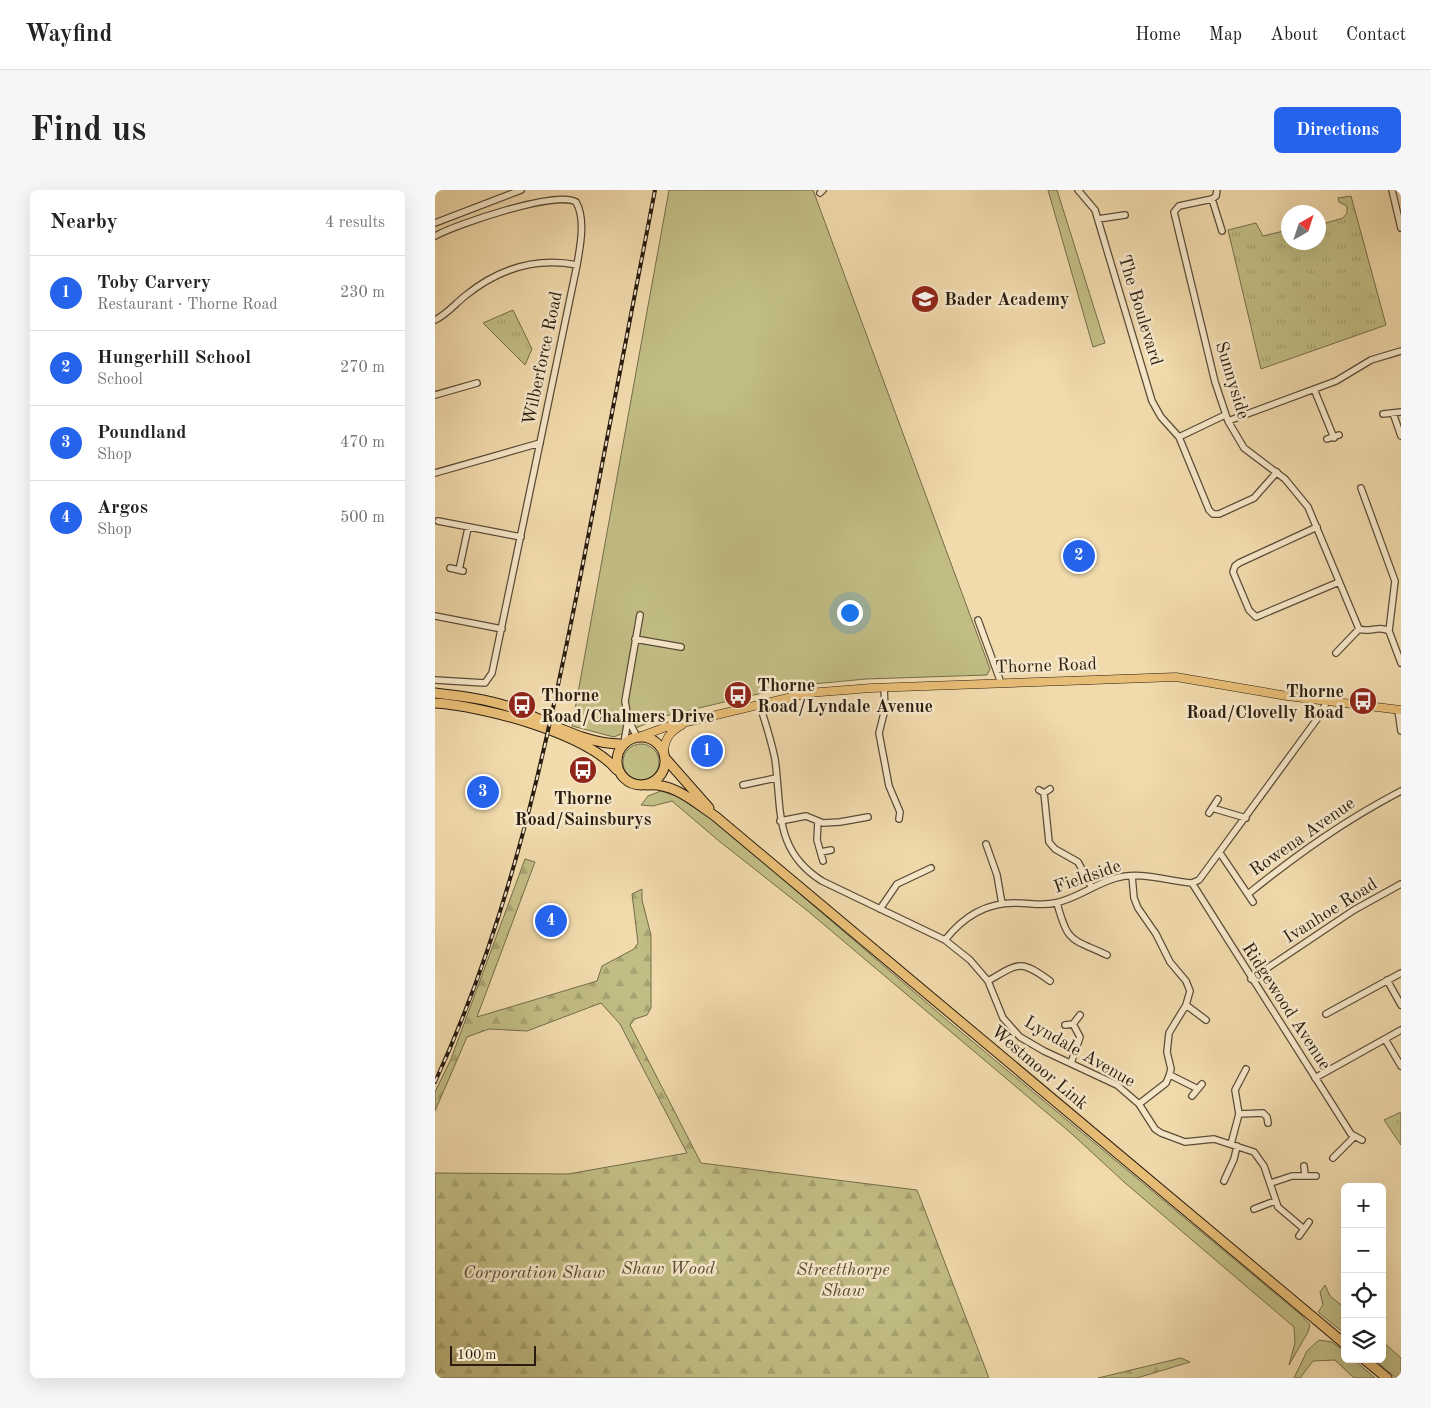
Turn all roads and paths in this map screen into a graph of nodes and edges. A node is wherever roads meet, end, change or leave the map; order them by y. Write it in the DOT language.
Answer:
graph roads {
  1 [pos="521,190"];
  2 [pos="1078,190"];
  3 [pos="1217,190"];
  4 [pos="1392,190"];
  5 [pos="1212,199"];
  6 [pos="1125,215"];
  7 [pos="1400,217"];
  8 [pos="1098,219"];
  9 [pos="435,223"];
  10 [pos="1401,228"];
  11 [pos="1222,231"];
  12 [pos="435,236"];
  13 [pos="577,265"];
  14 [pos="435,320"];
  15 [pos="1401,351"];
  16 [pos="477,383"];
  17 [pos="1314,389"];
  18 [pos="435,395"];
  19 [pos="1401,412"];
  20 [pos="1393,413"];
  21 [pos="1383,414"];
  22 [pos="1227,418"];
  23 [pos="1401,436"];
  24 [pos="1179,437"];
  25 [pos="1333,437"];
  26 [pos="540,443"];
  27 [pos="1277,472"];
  28 [pos="435,474"];
  29 [pos="1361,486"];
  30 [pos="438,521"];
  31 [pos="468,528"];
  32 [pos="1317,528"];
  33 [pos="521,537"];
  34 [pos="451,568"];
  35 [pos="1339,582"];
  36 [pos="640,615"];
  37 [pos="435,616"];
  38 [pos="978,620"];
  39 [pos="502,629"];
  40 [pos="1359,629"];
  41 [pos="1389,631"];
  42 [pos="635,639"];
  43 [pos="681,647"];
  44 [pos="1336,653"];
  45 [pos="1401,663"];
  46 [pos="435,680"];
  47 [pos="1001,683"];
  48 [pos="884,687"];
  49 [pos="435,693"];
  50 [pos="1327,701"];
  51 [pos="435,703"];
  52 [pos="759,703"];
  53 [pos="1399,710"];
  54 [pos="628,719"];
  55 [pos="692,720"];
  56 [pos="1401,730"];
  57 [pos="638,737"];
  58 [pos="623,744"];
  59 [pos="665,756"];
  60 [pos="617,770"];
  61 [pos="776,778"];
  62 [pos="647,785"];
  63 [pos="743,785"];
  64 [pos="1050,789"];
  65 [pos="1401,791"];
  66 [pos="1218,799"];
  67 [pos="715,816"];
  68 [pos="868,817"];
  69 [pos="1246,818"];
  70 [pos="899,819"];
  71 [pos="780,821"];
  72 [pos="818,821"];
  73 [pos="985,844"];
  74 [pos="831,850"];
  75 [pos="821,852"];
  76 [pos="1220,853"];
  77 [pos="823,861"];
  78 [pos="931,868"];
  79 [pos="1132,876"];
  80 [pos="1192,884"];
  81 [pos="1401,884"];
  82 [pos="1093,888"];
  83 [pos="1248,894"];
  84 [pos="1253,902"];
  85 [pos="1057,903"];
  86 [pos="1001,904"];
  87 [pos="880,909"];
  88 [pos="945,940"];
  89 [pos="1107,955"];
  90 [pos="1401,973"];
  91 [pos="1251,978"];
  92 [pos="988,980"];
  93 [pos="1387,980"];
  94 [pos="1051,981"];
  95 [pos="1186,1005"];
  96 [pos="1401,1005"];
  97 [pos="1326,1014"];
  98 [pos="1080,1015"];
  99 [pos="1206,1020"];
  100 [pos="1073,1024"];
  101 [pos="1065,1025"];
  102 [pos="1401,1030"];
  103 [pos="1385,1038"];
  104 [pos="1071,1063"];
  105 [pos="1401,1066"];
  106 [pos="1246,1069"];
  107 [pos="1170,1075"];
  108 [pos="1315,1078"];
  109 [pos="1192,1096"];
  110 [pos="1139,1104"];
  111 [pos="1239,1114"];
  112 [pos="1268,1123"];
  113 [pos="1354,1137"];
  114 [pos="1362,1140"];
  115 [pos="1231,1144"];
  116 [pos="1237,1146"];
  117 [pos="1333,1158"];
  118 [pos="1304,1166"];
  119 [pos="1305,1175"];
  120 [pos="1316,1176"];
  121 [pos="1224,1181"];
  122 [pos="1271,1183"];
  123 [pos="1275,1201"];
  124 [pos="1254,1208"];
  125 [pos="1309,1222"];
  126 [pos="1304,1229"];
  127 [pos="1299,1236"];
  128 [pos="1341,1341"];
  129 [pos="1369,1363"];
  130 [pos="1387,1378"];
  1 -- 9 [label="street"];
  2 -- 8 [label="street, The Boulevard"];
  3 -- 5 [label="street"];
  4 -- 7 [label="street"];
  5 -- 11 [label="street"];
  5 -- 22 [label="street, Sunnyside"];
  6 -- 8 [label="street"];
  7 -- 10 [label="street"];
  8 -- 24 [label="street, The Boulevard"];
  12 -- 13 [label="street, Wilberforce Road"];
  13 -- 14 [label="street"];
  13 -- 26 [label="street, Wilberforce Road"];
  15 -- 17 [label="street"];
  16 -- 18 [label="street"];
  17 -- 22 [label="street"];
  17 -- 25 [label="street"];
  19 -- 20 [label="street"];
  20 -- 21 [label="street"];
  20 -- 23 [label="street"];
  22 -- 24 [label="street"];
  22 -- 27 [label="street, Sunnyside"];
  24 -- 27 [label="street, The Boulevard"];
  26 -- 28 [label="street"];
  26 -- 33 [label="street, Wilberforce Road"];
  27 -- 32 [label="street, Sunnyside"];
  29 -- 41 [label="street"];
  30 -- 31 [label="street"];
  31 -- 33 [label="street"];
  31 -- 34 [label="street"];
  32 -- 35 [label="street, Sunnyside"];
  32 -- 35 [label="street"];
  33 -- 39 [label="street, Wilberforce Road"];
  35 -- 40 [label="street, Sunnyside"];
  36 -- 42 [label="street"];
  37 -- 39 [label="street"];
  38 -- 47 [label="street"];
  39 -- 46 [label="street, Wilberforce Road"];
  40 -- 41 [label="street"];
  40 -- 44 [label="street"];
  41 -- 45 [label="street"];
  42 -- 43 [label="street"];
  42 -- 54 [label="street"];
  47 -- 48 [label="main road, Thorne Road"];
  47 -- 50 [label="main road, Thorne Road"];
  48 -- 52 [label="main road, Thorne Road"];
  48 -- 70 [label="street"];
  49 -- 58 [label="highway"];
  50 -- 53 [label="main road, Thorne Road"];
  50 -- 69 [label="street"];
  51 -- 60 [label="highway"];
  52 -- 55 [label="main road, Thorne Road"];
  52 -- 61 [label="street, Lyndale Avenue"];
  53 -- 56 [label="street"];
  54 -- 57 [label="street"];
  54 -- 58 [label="street"];
  55 -- 57 [label="main road, Thorne Road"];
  55 -- 59 [label="main road"];
  57 -- 58 [label="highway"];
  57 -- 59 [label="highway"];
  58 -- 60 [label="highway"];
  59 -- 62 [label="highway"];
  59 -- 67 [label="highway, Westmoor Link"];
  60 -- 62 [label="highway"];
  61 -- 63 [label="street"];
  61 -- 71 [label="street, Lyndale Avenue"];
  62 -- 67 [label="highway, Westmoor Link"];
  64 -- 82 [label="street"];
  65 -- 83 [label="street, Rowena Avenue"];
  66 -- 69 [label="street"];
  67 -- 128 [label="highway, Westmoor Link"];
  68 -- 72 [label="street"];
  69 -- 76 [label="street"];
  71 -- 72 [label="street"];
  71 -- 87 [label="street, Lyndale Avenue"];
  72 -- 75 [label="street"];
  73 -- 86 [label="street"];
  74 -- 75 [label="street"];
  75 -- 77 [label="street"];
  76 -- 80 [label="street"];
  76 -- 83 [label="street"];
  78 -- 87 [label="street"];
  79 -- 80 [label="street, Fieldside"];
  79 -- 82 [label="street, Fieldside"];
  79 -- 95 [label="street"];
  80 -- 91 [label="street, Ridgewood Avenue"];
  81 -- 91 [label="street, Ivanhoe Road"];
  82 -- 85 [label="street, Fieldside"];
  83 -- 84 [label="street"];
  85 -- 86 [label="street, Fieldside"];
  85 -- 89 [label="street"];
  86 -- 88 [label="street, Fieldside"];
  87 -- 88 [label="street, Lyndale Avenue"];
  88 -- 92 [label="street, Lyndale Avenue"];
  90 -- 93 [label="street"];
  91 -- 108 [label="street, Ridgewood Avenue"];
  92 -- 94 [label="street"];
  92 -- 104 [label="street, Lyndale Avenue"];
  93 -- 96 [label="street"];
  93 -- 97 [label="street"];
  95 -- 99 [label="street"];
  95 -- 107 [label="street"];
  98 -- 100 [label="street"];
  100 -- 101 [label="street"];
  100 -- 104 [label="street"];
  102 -- 103 [label="street"];
  103 -- 105 [label="street"];
  103 -- 108 [label="street"];
  104 -- 110 [label="street, Lyndale Avenue"];
  106 -- 111 [label="street"];
  107 -- 109 [label="street"];
  107 -- 110 [label="street"];
  108 -- 113 [label="street, Ridgewood Avenue"];
  110 -- 115 [label="street, Lyndale Avenue"];
  111 -- 112 [label="street"];
  111 -- 115 [label="street"];
  113 -- 114 [label="street"];
  113 -- 117 [label="street"];
  115 -- 116 [label="street, Lyndale Avenue"];
  116 -- 121 [label="street"];
  116 -- 122 [label="street, Lyndale Avenue"];
  118 -- 119 [label="street"];
  119 -- 120 [label="street"];
  119 -- 122 [label="street"];
  122 -- 123 [label="street, Lyndale Avenue"];
  123 -- 124 [label="street"];
  123 -- 126 [label="street"];
  125 -- 126 [label="street"];
  126 -- 127 [label="street"];
  129 -- 130 [label="highway"];
}
